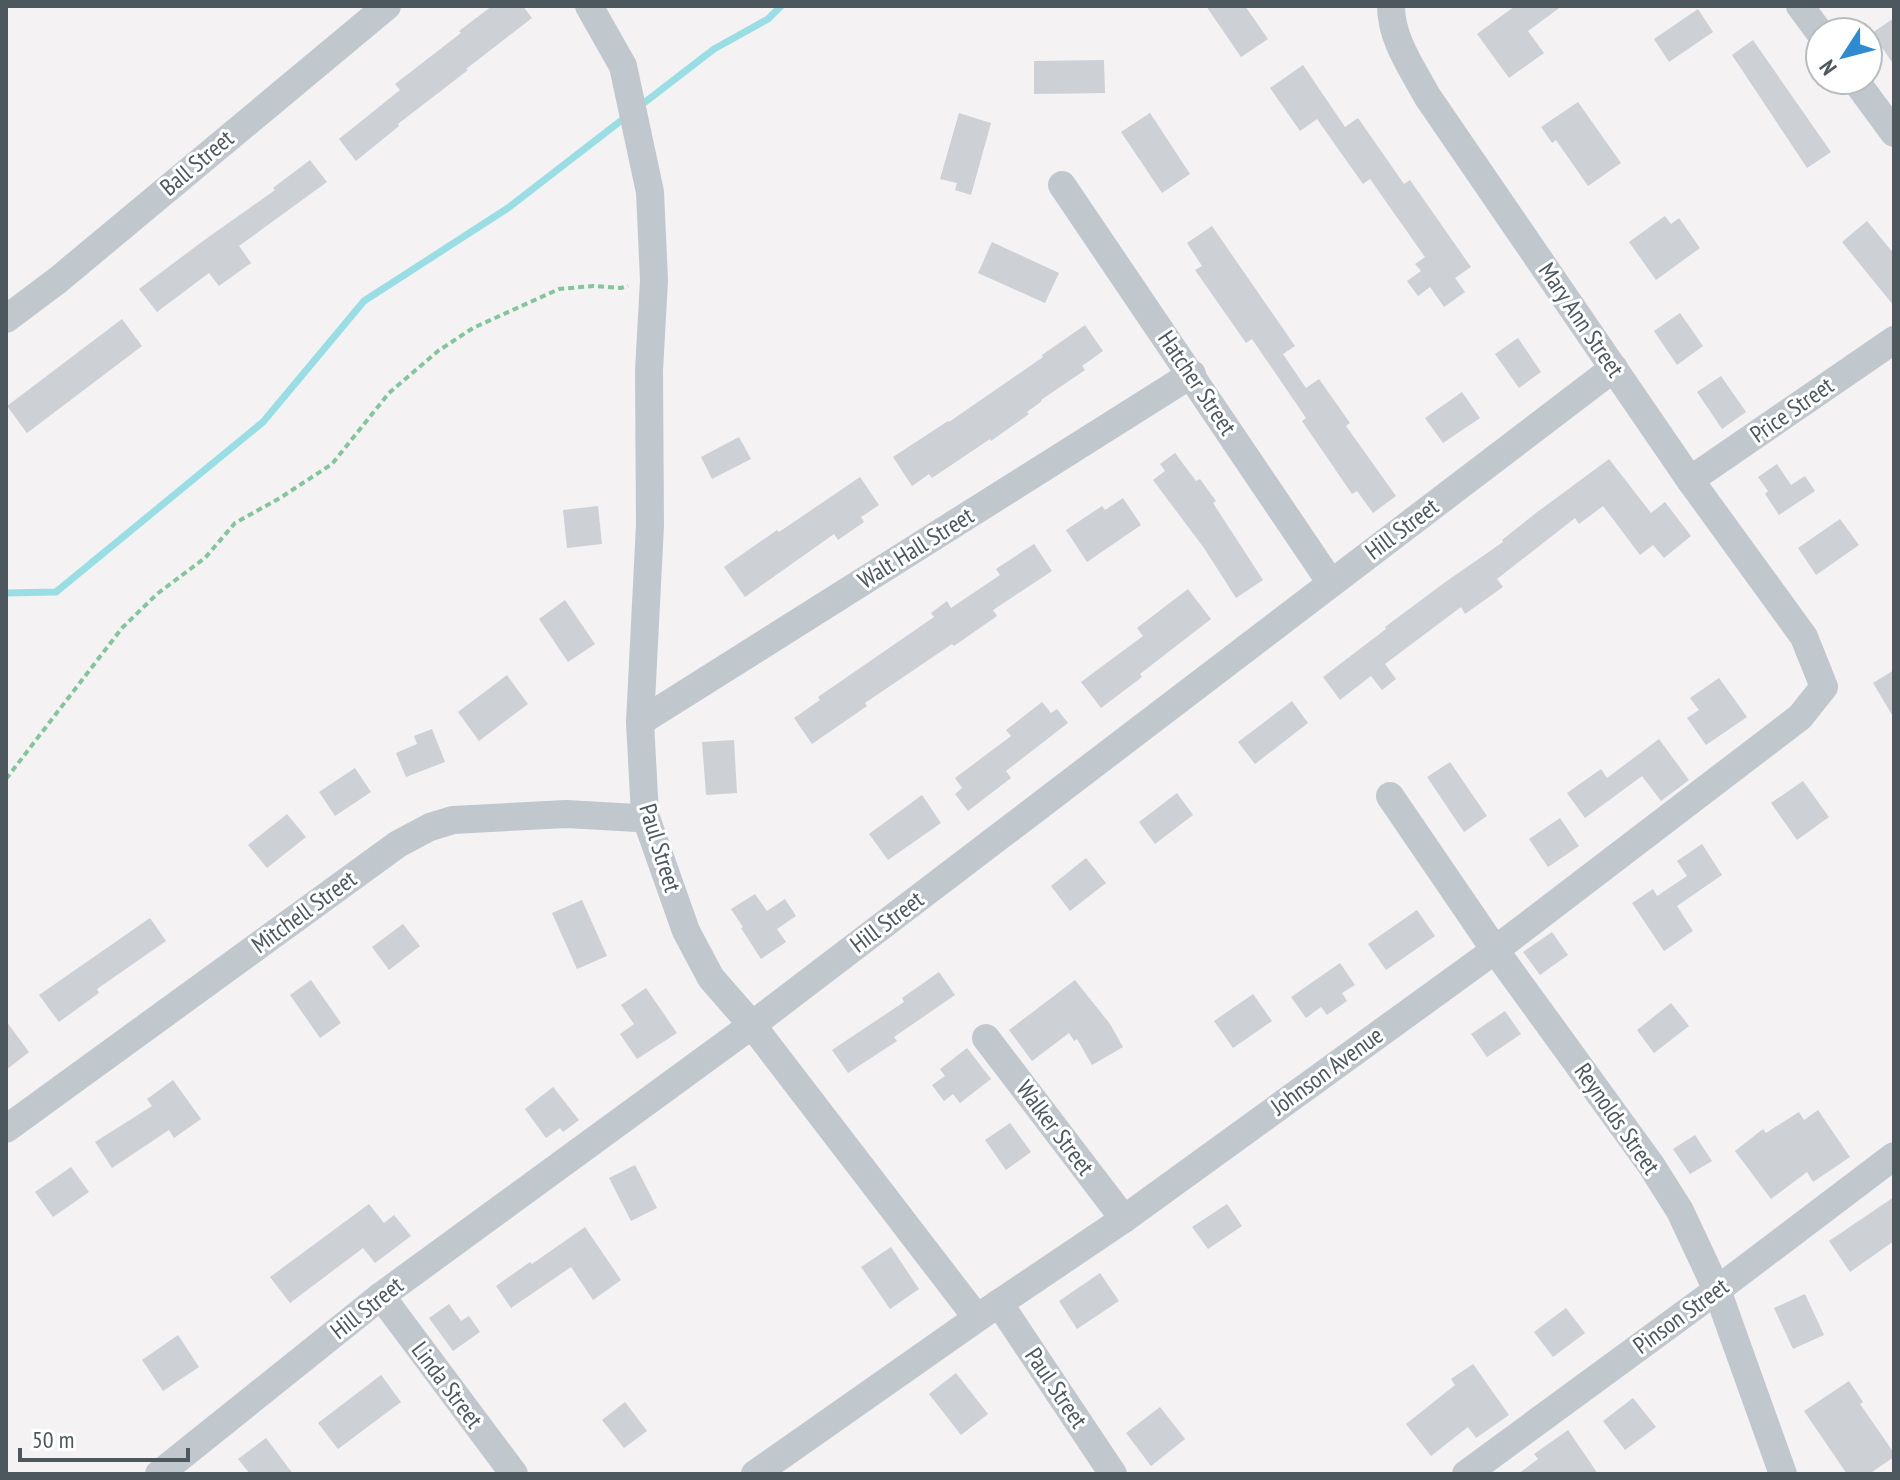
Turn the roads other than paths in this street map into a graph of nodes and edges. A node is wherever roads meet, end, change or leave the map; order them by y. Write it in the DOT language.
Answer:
graph roads {
  1 [pos="387,6"];
  2 [pos="589,6"];
  3 [pos="1391,6"];
  4 [pos="1867,96"];
  5 [pos="1894,133"];
  6 [pos="1062,185"];
  7 [pos="6,319"];
  8 [pos="1894,340"];
  9 [pos="1614,368"];
  10 [pos="1192,374"];
  11 [pos="1690,480"];
  12 [pos="1331,583"];
  13 [pos="1793,623"];
  14 [pos="640,722"];
  15 [pos="1390,796"];
  16 [pos="645,815"];
  17 [pos="1495,950"];
  18 [pos="752,1025"];
  19 [pos="986,1038"];
  20 [pos="6,1129"];
  21 [pos="1894,1156"];
  22 [pos="1124,1219"];
  23 [pos="1717,1290"];
  24 [pos="381,1296"];
  25 [pos="988,1310"];
  26 [pos="159,1474"];
  27 [pos="514,1474"];
  28 [pos="755,1474"];
  29 [pos="1113,1474"];
  30 [pos="1466,1474"];
  31 [pos="1783,1474"];
  1 -- 7 [label="street, Ball Street"];
  2 -- 14 [label="street, Paul Street"];
  3 -- 9 [label="street, Mary Ann Street"];
  4 -- 5 [label="street"];
  6 -- 10 [label="street, Hatcher Street"];
  8 -- 11 [label="street, Price Street"];
  9 -- 11 [label="street, Mary Ann Street"];
  9 -- 12 [label="street, Hill Street"];
  10 -- 12 [label="street, Hatcher Street"];
  10 -- 14 [label="street, Walt Hall Street"];
  11 -- 13 [label="street, Mary Ann Street"];
  12 -- 18 [label="street, Hill Street"];
  13 -- 17 [label="street, Johnson Avenue"];
  14 -- 16 [label="street, Paul Street"];
  15 -- 17 [label="street, Reynolds Street"];
  16 -- 18 [label="street, Paul Street"];
  16 -- 20 [label="street, Mitchell Street"];
  17 -- 22 [label="street, Johnson Avenue"];
  17 -- 23 [label="street, Reynolds Street"];
  18 -- 24 [label="street, Hill Street"];
  18 -- 25 [label="street, Paul Street"];
  19 -- 22 [label="street, Walker Street"];
  21 -- 23 [label="street, Pinson Street"];
  22 -- 25 [label="street, Johnson Avenue"];
  23 -- 30 [label="street, Pinson Street"];
  23 -- 31 [label="street, Reynolds Street"];
  24 -- 26 [label="street, Hill Street"];
  24 -- 27 [label="street, Linda Street"];
  25 -- 28 [label="street, Johnson Avenue"];
  25 -- 29 [label="street, Paul Street"];
}
